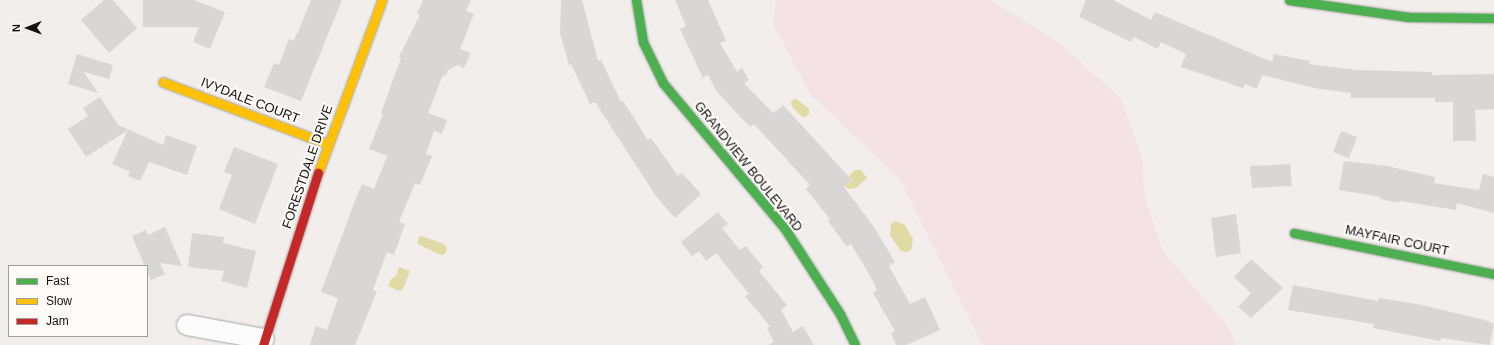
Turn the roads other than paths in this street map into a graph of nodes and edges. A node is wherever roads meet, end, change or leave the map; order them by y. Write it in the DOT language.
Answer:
graph roads {
  1 [pos="382,0"];
  2 [pos="636,0"];
  3 [pos="1289,0"];
  4 [pos="1494,18"];
  5 [pos="162,82"];
  6 [pos="328,144"];
  7 [pos="1294,233"];
  8 [pos="1494,274"];
  9 [pos="187,325"];
  10 [pos="264,342"];
  11 [pos="855,345"];
  1 -- 6 [label="street, FORESTDALE DRIVE"];
  2 -- 11 [label="street, GRANDVIEW BOULEVARD"];
  3 -- 4 [label="street"];
  5 -- 6 [label="street, IVYDALE COURT"];
  6 -- 10 [label="street, FORESTDALE DRIVE"];
  7 -- 8 [label="street, MAYFAIR COURT"];
  9 -- 10 [label="street"];
}
